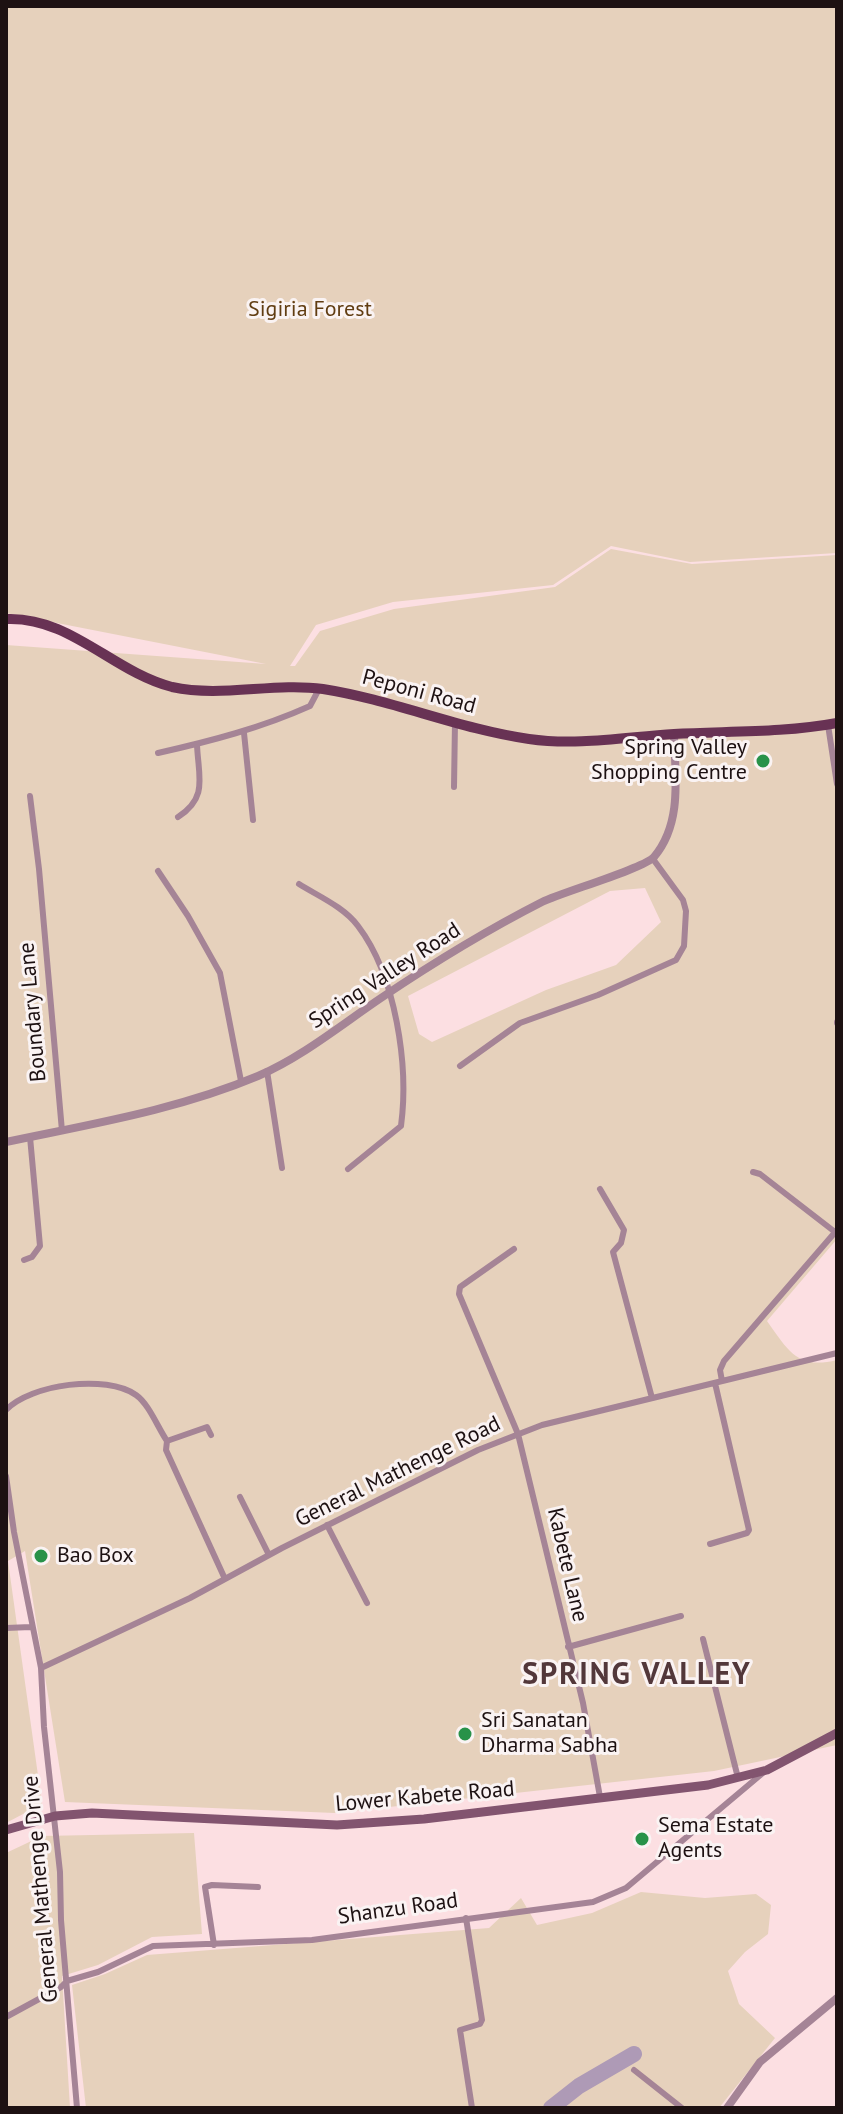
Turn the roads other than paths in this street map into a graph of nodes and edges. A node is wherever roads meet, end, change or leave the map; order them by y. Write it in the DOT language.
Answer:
graph roads {
  1 [pos="6,619"];
  2 [pos="319,689"];
  3 [pos="455,722"];
  4 [pos="832,724"];
  5 [pos="244,733"];
  6 [pos="674,734"];
  7 [pos="197,744"];
  8 [pos="158,753"];
  9 [pos="837,784"];
  10 [pos="454,787"];
  11 [pos="30,796"];
  12 [pos="178,817"];
  13 [pos="253,820"];
  14 [pos="653,859"];
  15 [pos="158,871"];
  16 [pos="299,884"];
  17 [pos="391,991"];
  18 [pos="460,1066"];
  19 [pos="267,1071"];
  20 [pos="241,1081"];
  21 [pos="62,1131"];
  22 [pos="30,1137"];
  23 [pos="6,1142"];
  24 [pos="282,1168"];
  25 [pos="348,1169"];
  26 [pos="753,1172"];
  27 [pos="600,1189"];
  28 [pos="836,1231"];
  29 [pos="514,1249"];
  30 [pos="24,1260"];
  31 [pos="837,1353"];
  32 [pos="719,1382"];
  33 [pos="652,1398"];
  34 [pos="6,1410"];
  35 [pos="518,1434"];
  36 [pos="211,1435"];
  37 [pos="167,1441"];
  38 [pos="6,1476"];
  39 [pos="240,1497"];
  40 [pos="327,1525"];
  41 [pos="10,1532"];
  42 [pos="710,1544"];
  43 [pos="269,1555"];
  44 [pos="225,1579"];
  45 [pos="367,1603"];
  46 [pos="681,1616"];
  47 [pos="31,1627"];
  48 [pos="6,1628"];
  49 [pos="703,1639"];
  50 [pos="568,1647"];
  51 [pos="41,1668"];
  52 [pos="837,1733"];
  53 [pos="767,1770"];
  54 [pos="738,1778"];
  55 [pos="600,1797"];
  56 [pos="55,1816"];
  57 [pos="6,1830"];
  58 [pos="258,1887"];
  59 [pos="466,1918"];
  60 [pos="214,1945"];
  61 [pos="67,1981"];
  62 [pos="837,1998"];
  63 [pos="6,2017"];
  64 [pos="634,2070"];
  65 [pos="77,2108"];
  66 [pos="472,2108"];
  67 [pos="682,2108"];
  68 [pos="727,2108"];
  1 -- 2 [label="main road, Peponi Road"];
  2 -- 3 [label="main road, Peponi Road"];
  2 -- 5 [label="street"];
  3 -- 6 [label="main road, Peponi Road"];
  3 -- 10 [label="street"];
  4 -- 6 [label="main road, Peponi Road"];
  4 -- 9 [label="street"];
  5 -- 7 [label="street"];
  5 -- 13 [label="street"];
  6 -- 14 [label="street"];
  7 -- 8 [label="street"];
  7 -- 12 [label="street"];
  11 -- 21 [label="street, Boundary Lane"];
  14 -- 17 [label="street, Spring Valley Road"];
  14 -- 18 [label="street"];
  15 -- 20 [label="street"];
  16 -- 17 [label="street"];
  17 -- 19 [label="street, Spring Valley Road"];
  17 -- 25 [label="street"];
  19 -- 20 [label="street, Spring Valley Road"];
  19 -- 24 [label="street"];
  20 -- 21 [label="street, Spring Valley Road"];
  21 -- 22 [label="street, Spring Valley Road"];
  22 -- 23 [label="street, Spring Valley Road"];
  22 -- 30 [label="street"];
  26 -- 28 [label="street"];
  27 -- 33 [label="street"];
  28 -- 32 [label="street"];
  29 -- 35 [label="street, Kabete Lane"];
  31 -- 32 [label="street, General Mathenge Road"];
  32 -- 33 [label="street, General Mathenge Road"];
  32 -- 42 [label="street"];
  33 -- 35 [label="street, General Mathenge Road"];
  34 -- 37 [label="street"];
  35 -- 40 [label="street, General Mathenge Road"];
  35 -- 50 [label="street, Kabete Lane"];
  36 -- 37 [label="street"];
  37 -- 44 [label="street"];
  38 -- 41 [label="street, General Mathenge Drive"];
  39 -- 43 [label="street"];
  40 -- 43 [label="street, General Mathenge Road"];
  40 -- 45 [label="street"];
  41 -- 47 [label="street, General Mathenge Drive"];
  43 -- 44 [label="street, General Mathenge Road"];
  44 -- 51 [label="street, General Mathenge Road"];
  46 -- 50 [label="street"];
  47 -- 48 [label="street"];
  47 -- 51 [label="street, General Mathenge Drive"];
  49 -- 54 [label="street"];
  50 -- 55 [label="street, Kabete Lane"];
  51 -- 56 [label="street, General Mathenge Drive"];
  52 -- 53 [label="main road, Lower Kabete Road"];
  53 -- 54 [label="main road, Lower Kabete Road"];
  53 -- 59 [label="street, Shanzu Road"];
  54 -- 55 [label="main road, Lower Kabete Road"];
  55 -- 56 [label="main road, Lower Kabete Road"];
  56 -- 57 [label="main road, Lower Kabete Road"];
  56 -- 61 [label="street, General Mathenge Drive"];
  58 -- 60 [label="street"];
  59 -- 60 [label="street, Shanzu Road"];
  59 -- 66 [label="street"];
  60 -- 61 [label="street, Shanzu Road"];
  61 -- 63 [label="street, Shanzu Road"];
  61 -- 65 [label="street, General Mathenge Drive"];
  62 -- 68 [label="street"];
  64 -- 67 [label="street"];
}
